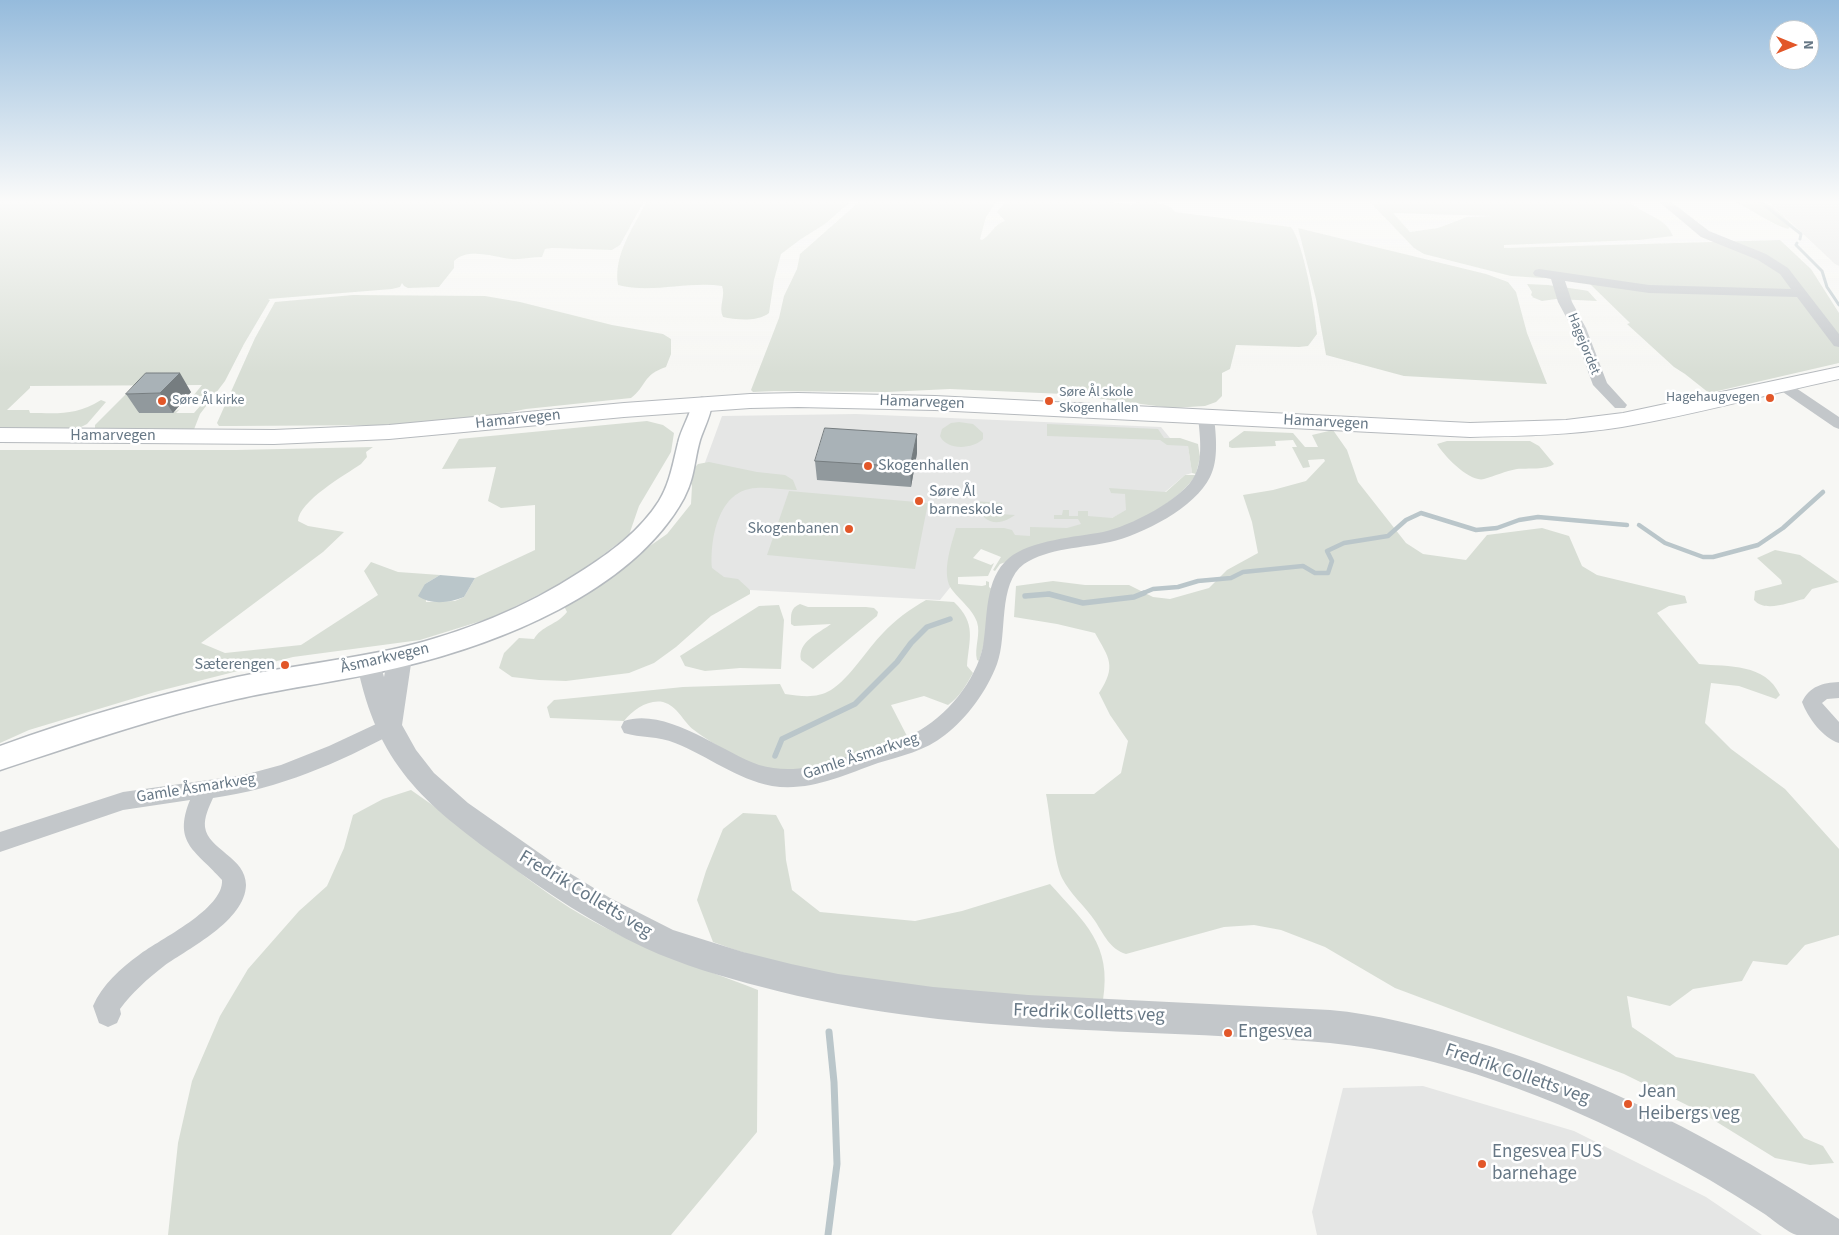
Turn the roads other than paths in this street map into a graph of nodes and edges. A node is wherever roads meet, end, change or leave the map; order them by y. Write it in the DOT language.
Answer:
graph roads {
  1 [pos="1764,259"];
  2 [pos="1539,273"];
  3 [pos="1557,276"];
  4 [pos="1802,294"];
  5 [pos="1839,342"];
  6 [pos="1839,373"];
  7 [pos="1782,385"];
  8 [pos="692,405"];
  9 [pos="1620,405"];
  10 [pos="1206,417"];
  11 [pos="1839,424"];
  12 [pos="0,435"];
  13 [pos="400,658"];
  14 [pos="369,664"];
  15 [pos="1830,691"];
  16 [pos="389,726"];
  17 [pos="631,727"];
  18 [pos="1839,735"];
  19 [pos="0,758"];
  20 [pos="205,790"];
  21 [pos="0,842"];
  22 [pos="108,1014"];
  23 [pos="1829,1235"];
  1 -- 4 [label="street"];
  2 -- 3 [label="street"];
  3 -- 4 [label="street"];
  3 -- 9 [label="street, Hagejordet"];
  4 -- 5 [label="street"];
  6 -- 7 [label="main road, Hamarvegen"];
  7 -- 10 [label="main road, Hamarvegen"];
  7 -- 11 [label="street"];
  8 -- 10 [label="main road, Hamarvegen"];
  8 -- 12 [label="main road, Hamarvegen"];
  8 -- 13 [label="main road, Åsmarkvegen"];
  10 -- 17 [label="street, Gamle Åsmarkveg"];
  13 -- 14 [label="main road, Åsmarkvegen"];
  13 -- 16 [label="street"];
  14 -- 16 [label="street, Fredrik Colletts veg"];
  14 -- 19 [label="main road, Åsmarkvegen"];
  15 -- 18 [label="street"];
  16 -- 20 [label="street, Gamle Åsmarkveg"];
  16 -- 23 [label="street, Fredrik Colletts veg"];
  20 -- 21 [label="street, Gamle Åsmarkveg"];
  20 -- 22 [label="street"];
}
